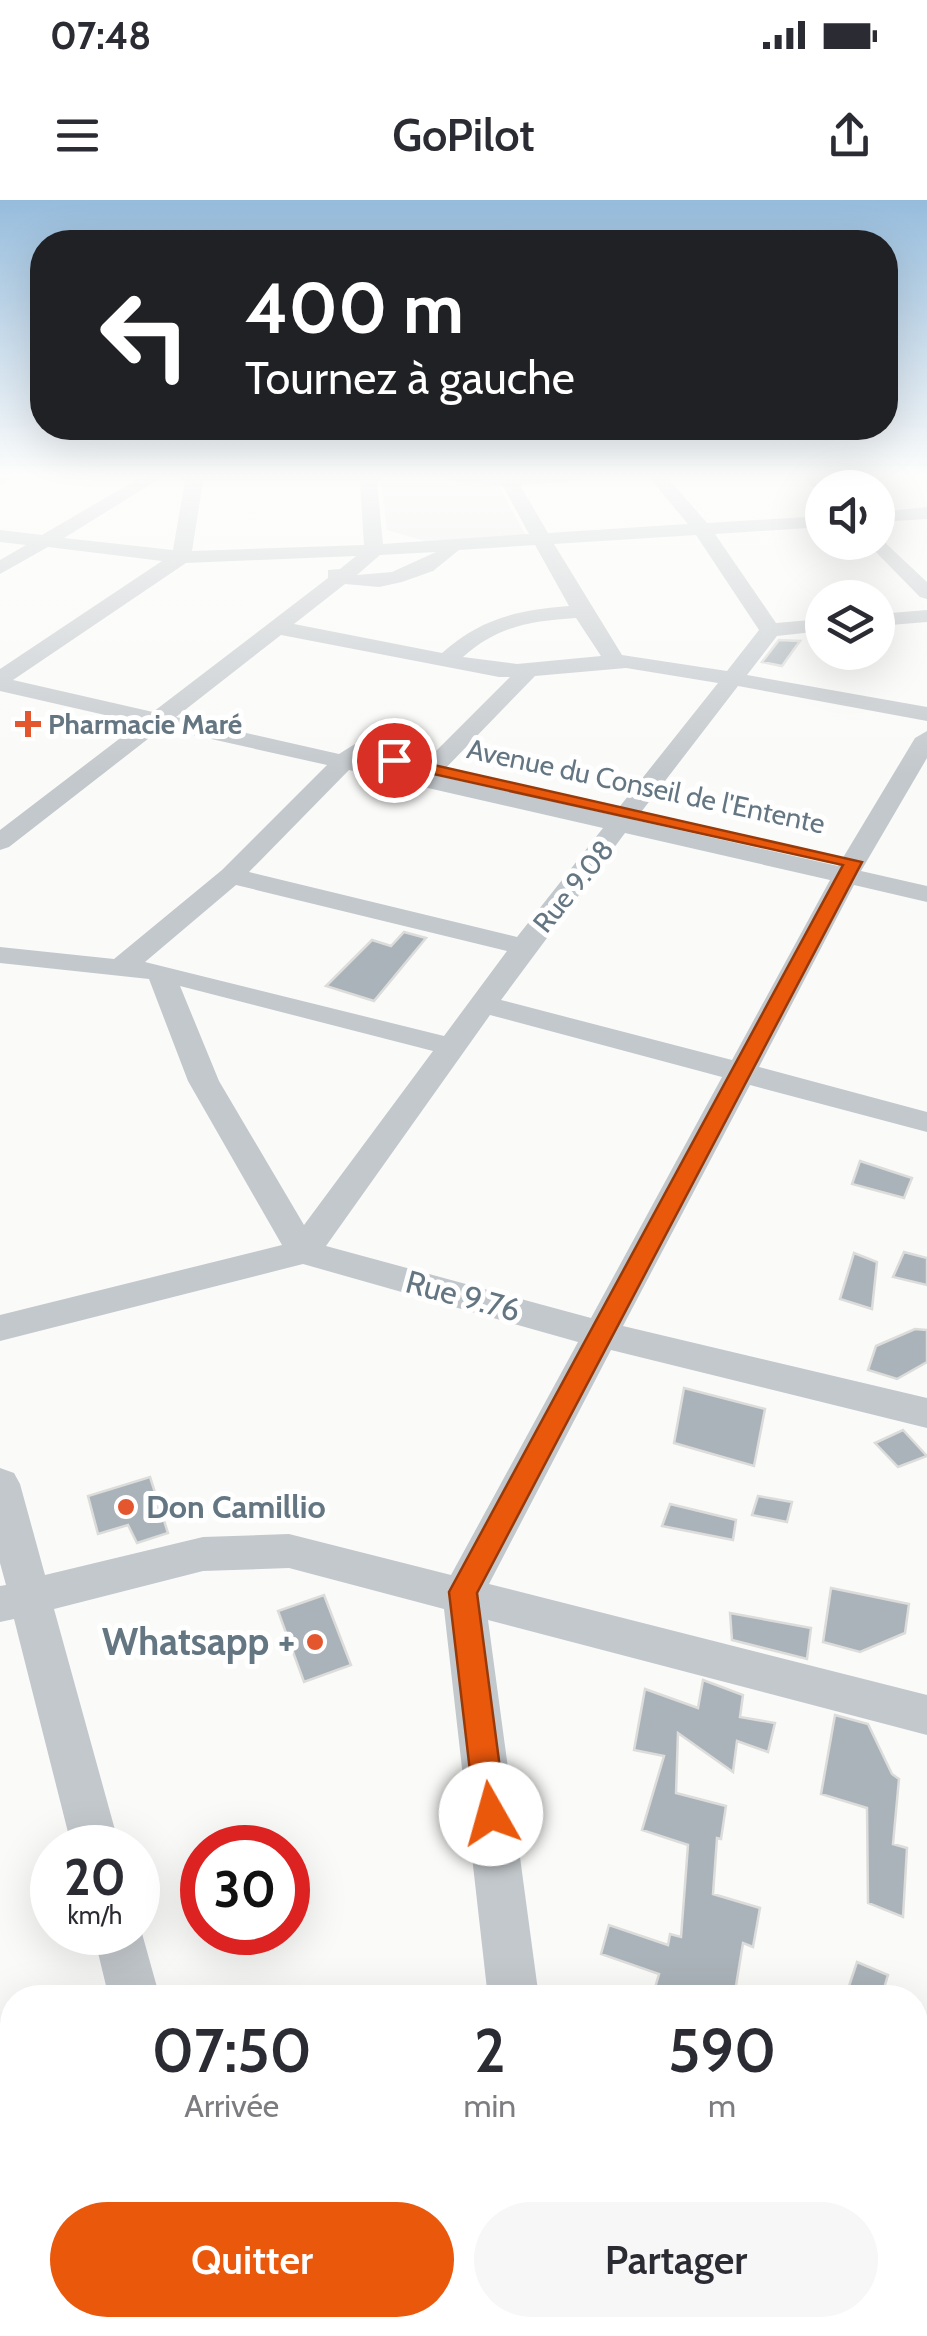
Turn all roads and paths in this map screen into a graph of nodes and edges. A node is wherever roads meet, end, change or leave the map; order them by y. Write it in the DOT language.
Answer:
graph roads {
  1 [pos="153,576"];
  2 [pos="337,576"];
  3 [pos="342,576"];
  4 [pos="399,576"];
  5 [pos="564,576"];
  6 [pos="733,576"];
  7 [pos="339,578"];
  8 [pos="582,610"];
  9 [pos="927,616"];
  10 [pos="895,619"];
  11 [pos="274,626"];
  12 [pos="805,627"];
  13 [pos="770,630"];
  14 [pos="614,659"];
  15 [pos="447,660"];
  16 [pos="527,672"];
  17 [pos="2,677"];
  18 [pos="730,678"];
  19 [pos="161,714"];
  20 [pos="927,714"];
  21 [pos="927,738"];
  22 [pos="351,757"];
  23 [pos="426,774"];
  24 [pos="627,819"];
  25 [pos="0,842"];
  26 [pos="850,869"];
  27 [pos="232,876"];
  28 [pos="927,879"];
  29 [pos="927,894"];
  30 [pos="524,947"];
  31 [pos="0,955"];
  32 [pos="124,965"];
  33 [pos="161,972"];
  34 [pos="484,1004"];
  35 [pos="451,1047"];
  36 [pos="740,1074"];
  37 [pos="927,1122"];
  38 [pos="303,1252"];
  39 [pos="0,1328"];
  40 [pos="599,1334"];
  41 [pos="927,1413"];
  42 [pos="0,1484"];
  43 [pos="463,1592"];
  44 [pos="15,1599"];
  45 [pos="927,1715"];
  46 [pos="89,1825"];
  47 [pos="124,1955"];
  48 [pos="132,1985"];
  49 [pos="512,1985"];
  1 -- 17 [label="street"];
  2 -- 7 [label="street"];
  3 -- 7 [label="street"];
  4 -- 7 [label="street"];
  5 -- 8 [label="street"];
  6 -- 13 [label="street"];
  7 -- 11 [label="street"];
  8 -- 14 [label="street"];
  8 -- 15 [label="street"];
  9 -- 10 [label="street"];
  11 -- 15 [label="street"];
  11 -- 19 [label="street"];
  12 -- 13 [label="street"];
  13 -- 18 [label="street, Rue 9.08"];
  14 -- 16 [label="street"];
  14 -- 18 [label="street"];
  15 -- 16 [label="street"];
  16 -- 23 [label="street"];
  17 -- 19 [label="street, Avenue du Conseil de l'Entente"];
  18 -- 20 [label="street"];
  18 -- 24 [label="street, Rue 9.08"];
  19 -- 22 [label="street, Avenue du Conseil de l'Entente"];
  19 -- 25 [label="street"];
  21 -- 26 [label="street"];
  22 -- 23 [label="street, Avenue du Conseil de l'Entente"];
  22 -- 27 [label="street"];
  23 -- 24 [label="street, Avenue du Conseil de l'Entente"];
  24 -- 26 [label="street, Avenue du Conseil de l'Entente"];
  24 -- 30 [label="street, Rue 9.08"];
  26 -- 28 [label="street, Avenue du Conseil de l'Entente"];
  26 -- 29 [label="street, Avenue du Conseil de l'Entente"];
  26 -- 36 [label="street"];
  27 -- 30 [label="street"];
  27 -- 32 [label="street"];
  30 -- 34 [label="street, Rue 9.08"];
  31 -- 32 [label="street"];
  32 -- 33 [label="street"];
  33 -- 35 [label="street"];
  33 -- 38 [label="street"];
  34 -- 35 [label="street, Rue 9.08"];
  34 -- 36 [label="street"];
  35 -- 38 [label="street, Rue 9.08"];
  36 -- 37 [label="street"];
  36 -- 40 [label="street"];
  38 -- 39 [label="street, Rue 9.76"];
  38 -- 40 [label="street, Rue 9.76"];
  40 -- 41 [label="street, Rue 9.76"];
  40 -- 43 [label="street"];
  42 -- 44 [label="street"];
  43 -- 44 [label="street"];
  43 -- 45 [label="street"];
  43 -- 49 [label="street"];
  44 -- 46 [label="street"];
  47 -- 48 [label="street"];
}
